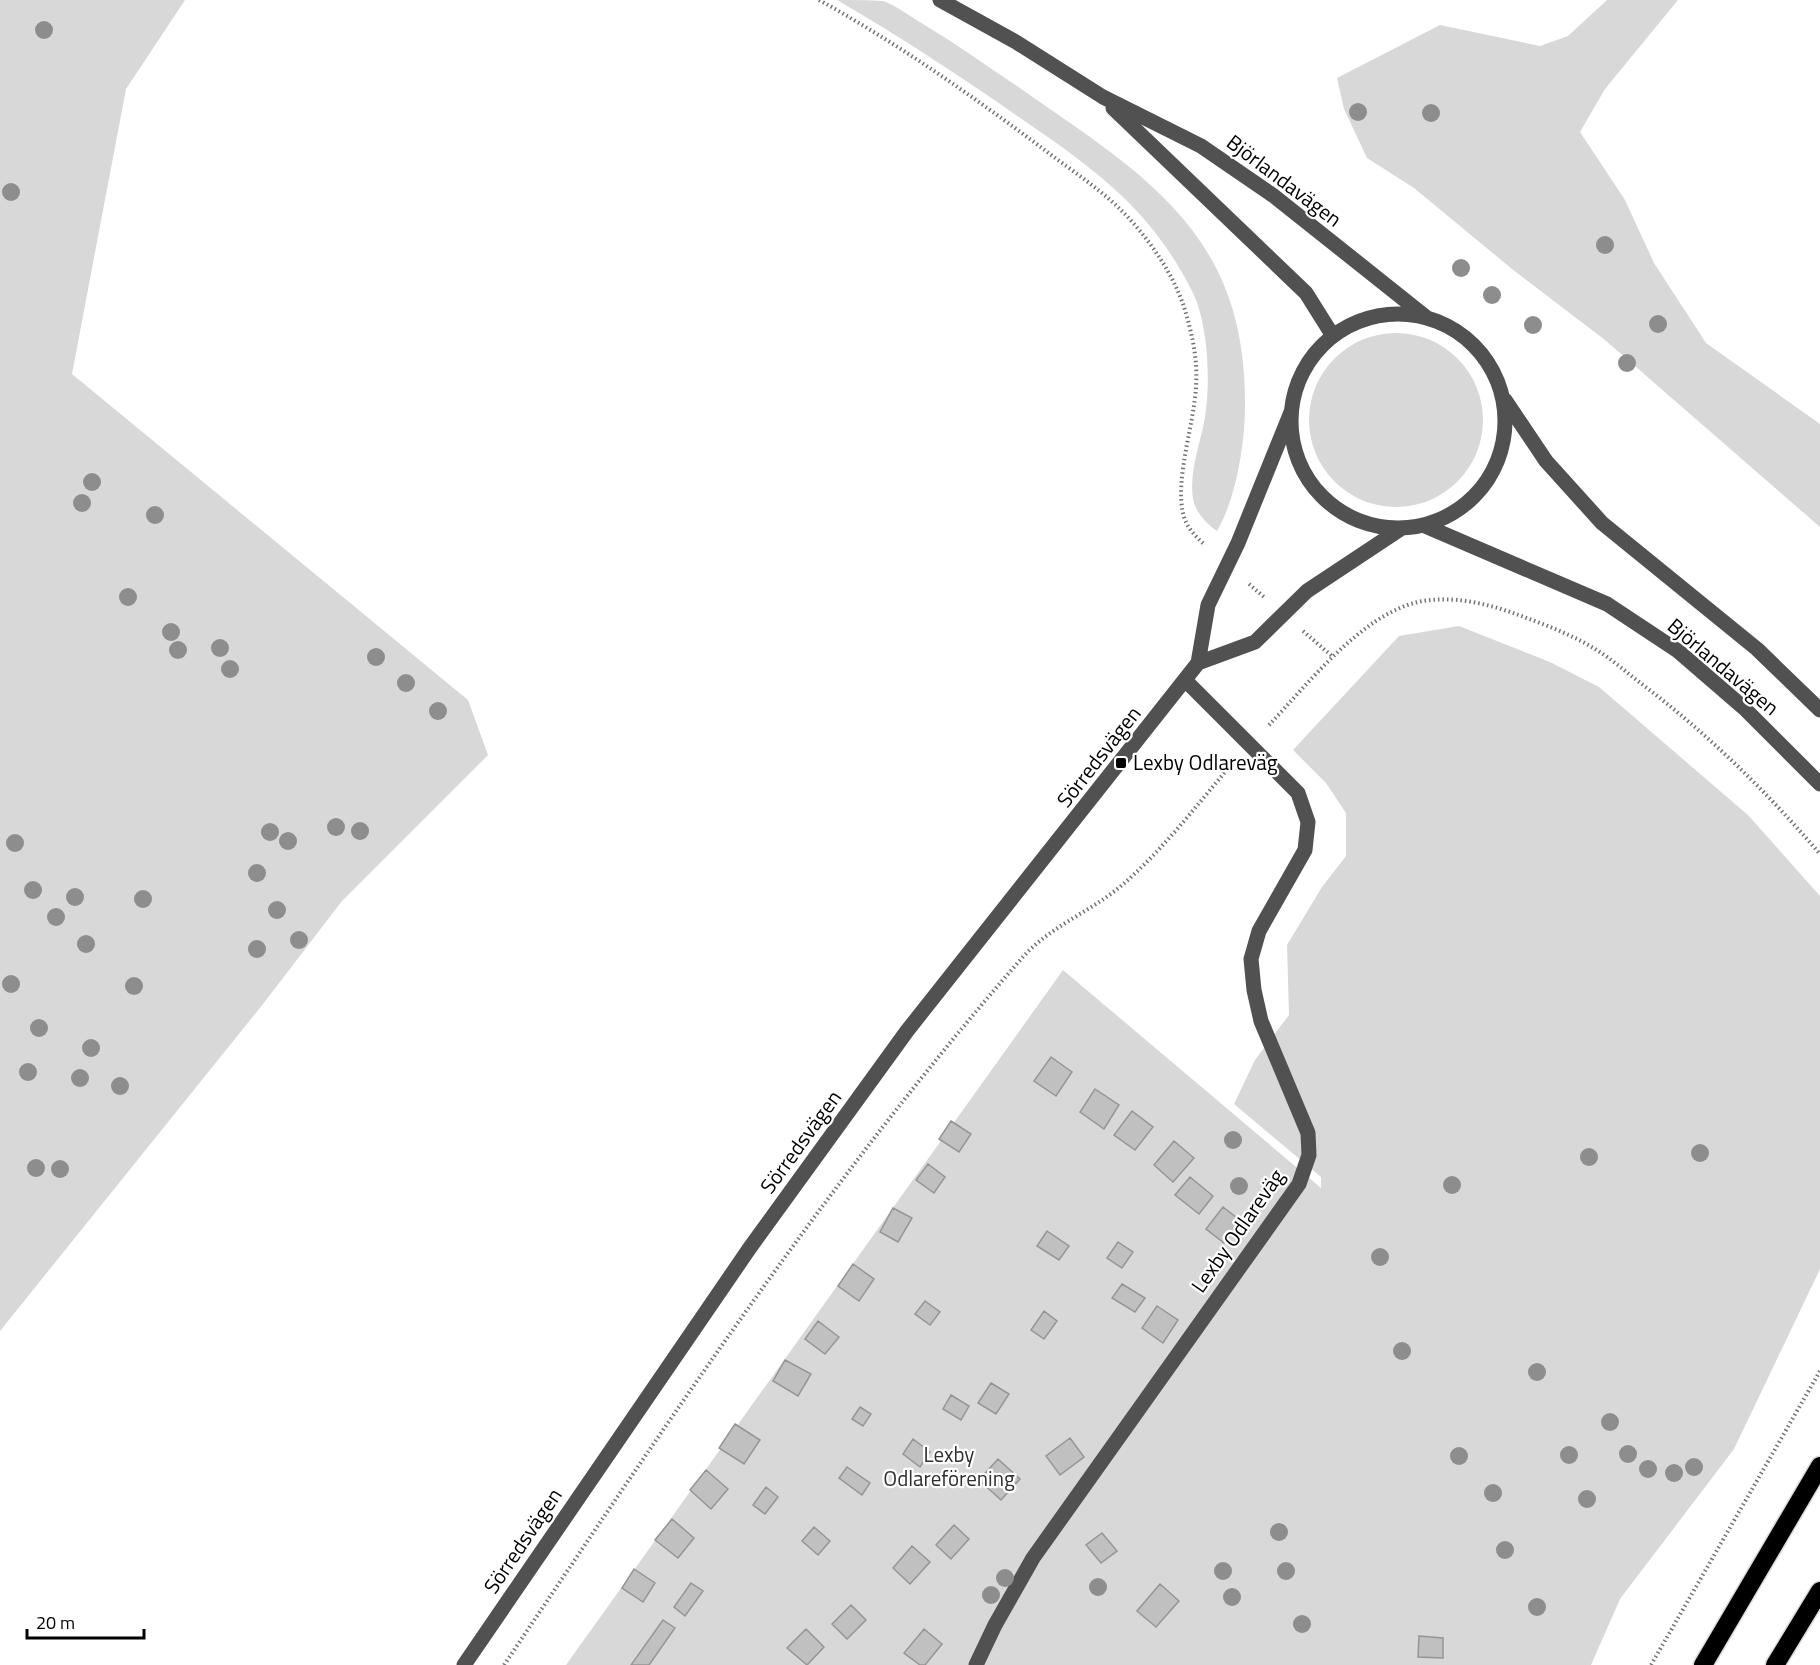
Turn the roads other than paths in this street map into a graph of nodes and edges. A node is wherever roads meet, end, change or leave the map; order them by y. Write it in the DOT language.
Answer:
graph roads {
  1 [pos="940,0"];
  2 [pos="1102,97"];
  3 [pos="1429,319"];
  4 [pos="1333,336"];
  5 [pos="1503,396"];
  6 [pos="1291,412"];
  7 [pos="1423,525"];
  8 [pos="1402,528"];
  9 [pos="1198,663"];
  10 [pos="1186,681"];
  11 [pos="1820,710"];
  12 [pos="1820,784"];
  13 [pos="1820,1466"];
  14 [pos="1820,1591"];
  15 [pos="464,1665"];
  16 [pos="976,1665"];
  17 [pos="1703,1665"];
  18 [pos="1775,1665"];
  1 -- 2 [label="street, Björlandavägen"];
  2 -- 3 [label="street, Björlandavägen"];
  2 -- 4 [label="street, Björlandavägen"];
  3 -- 4 [label="street"];
  3 -- 5 [label="street"];
  4 -- 6 [label="street"];
  5 -- 7 [label="street"];
  5 -- 11 [label="street, Björlandavägen"];
  6 -- 8 [label="street"];
  6 -- 9 [label="street, Sörredsvägen"];
  7 -- 8 [label="street"];
  7 -- 12 [label="street, Björlandavägen"];
  8 -- 9 [label="street"];
  9 -- 10 [label="street, Sörredsvägen"];
  10 -- 15 [label="street, Sörredsvägen"];
  10 -- 16 [label="street, Lexby Odlareväg"];
  13 -- 17 [label="highway"];
  14 -- 18 [label="highway"];
}
